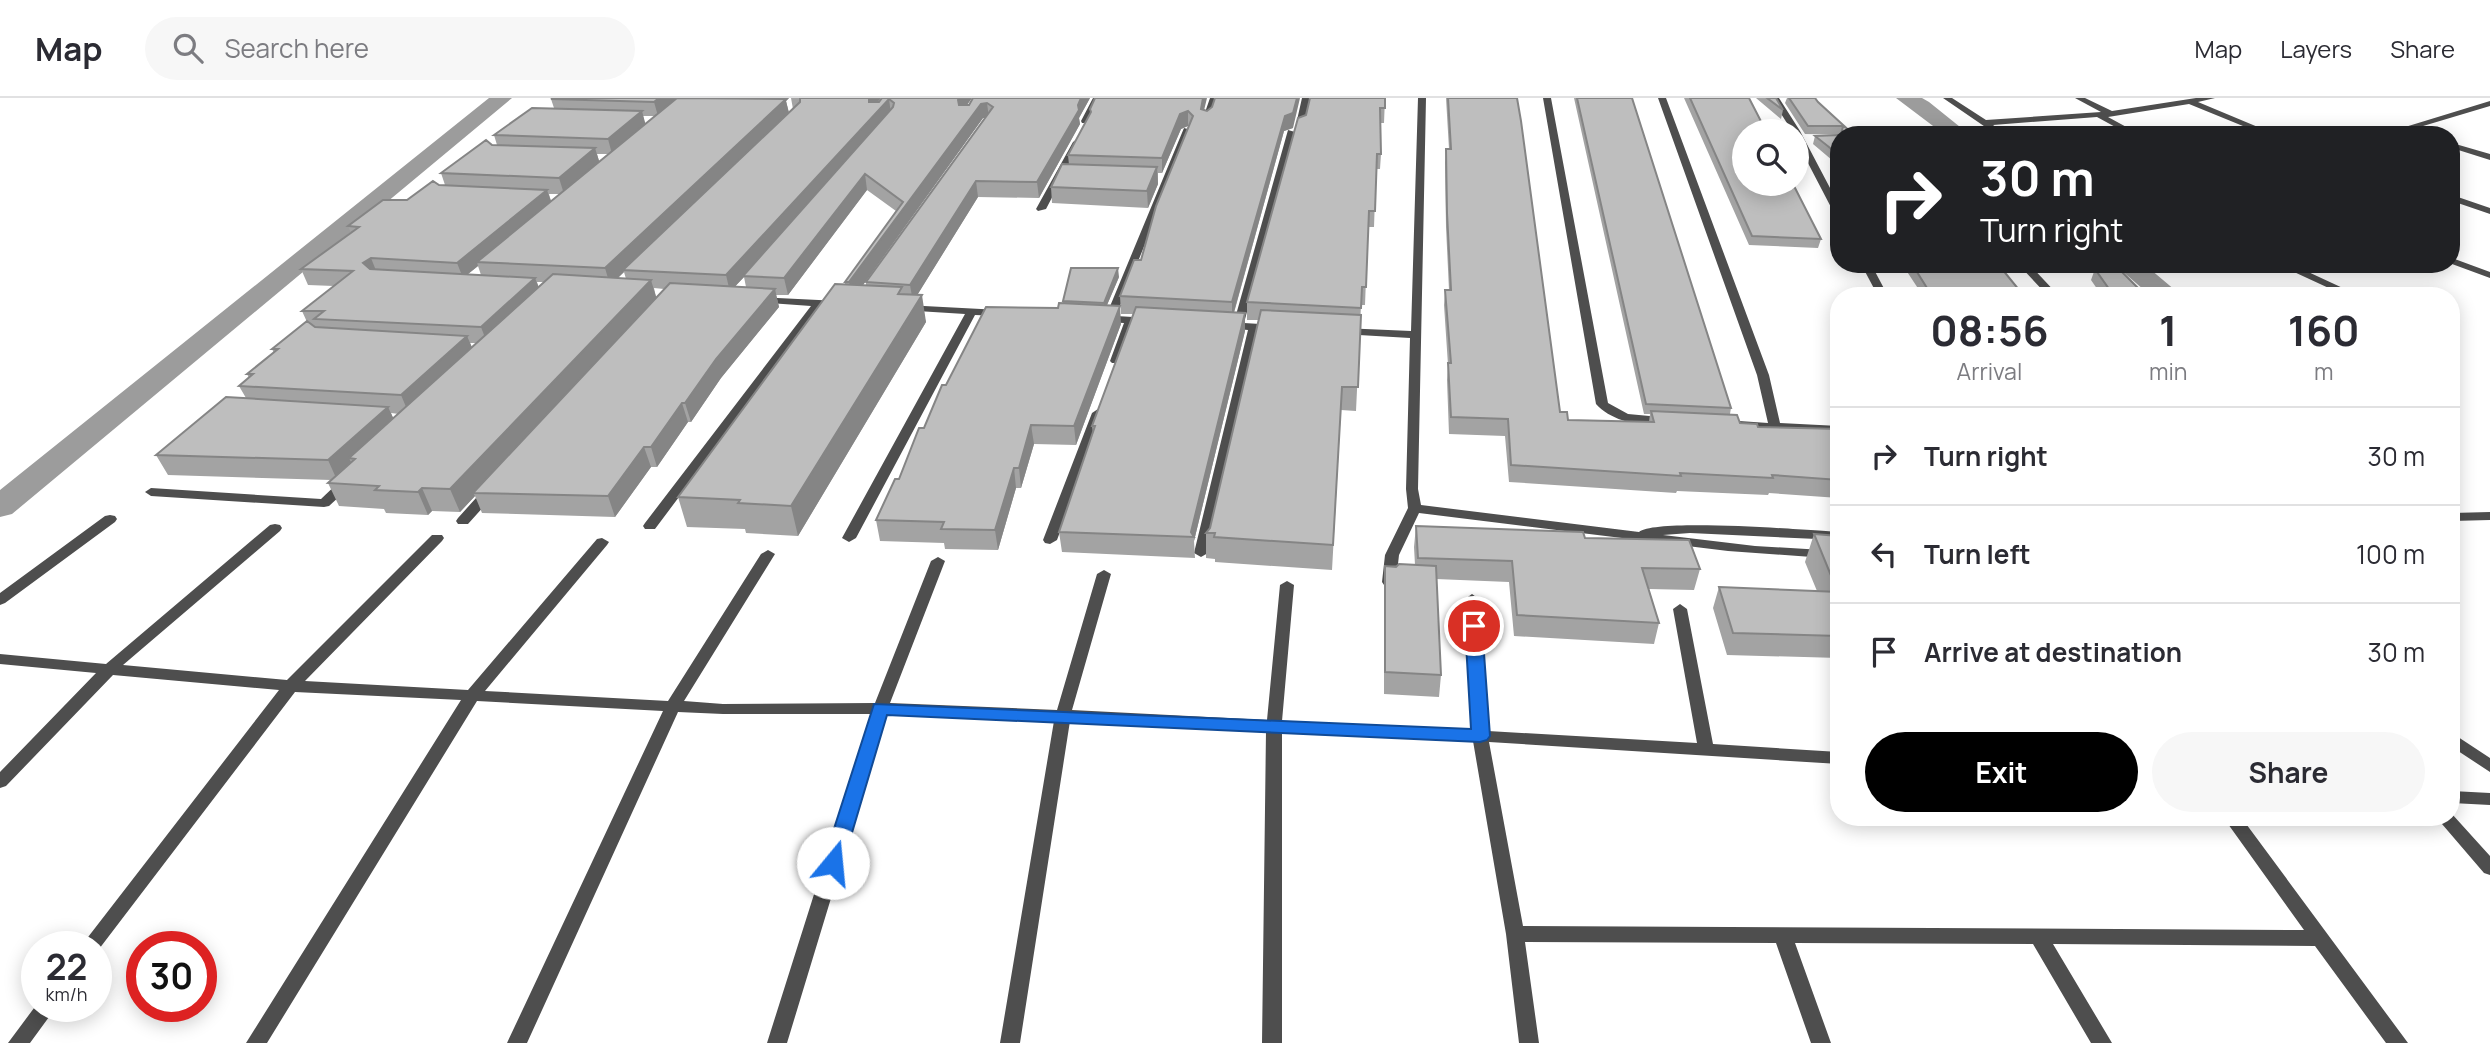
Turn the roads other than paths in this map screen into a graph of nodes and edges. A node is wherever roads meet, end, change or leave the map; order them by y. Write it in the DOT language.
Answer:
graph roads {
  1 [pos="1097,98"];
  2 [pos="1214,98"];
  3 [pos="1306,98"];
  4 [pos="1422,98"];
  5 [pos="1546,98"];
  6 [pos="1662,98"];
  7 [pos="1947,98"];
  8 [pos="2079,98"];
  9 [pos="2211,98"];
  10 [pos="1779,99"];
  11 [pos="2191,102"];
  12 [pos="2490,103"];
  13 [pos="2472,108"];
  14 [pos="2490,113"];
  15 [pos="2111,114"];
  16 [pos="2099,115"];
  17 [pos="1790,119"];
  18 [pos="1206,121"];
  19 [pos="1985,124"];
  20 [pos="1988,126"];
  21 [pos="2120,126"];
  22 [pos="2251,126"];
  23 [pos="2413,126"];
  24 [pos="1186,130"];
  25 [pos="1809,138"];
  26 [pos="1814,139"];
  27 [pos="2460,148"];
  28 [pos="1809,152"];
  29 [pos="2490,157"];
  30 [pos="1059,175"];
  31 [pos="1073,175"];
  32 [pos="1153,179"];
  33 [pos="1167,179"];
  34 [pos="1830,188"];
  35 [pos="2460,201"];
  36 [pos="1041,209"];
  37 [pos="2490,211"];
  38 [pos="2460,264"];
  39 [pos="2032,273"];
  40 [pos="2303,273"];
  41 [pos="2490,275"];
  42 [pos="2045,287"];
  43 [pos="2335,287"];
  44 [pos="746,299"];
  45 [pos="819,303"];
  46 [pos="857,305"];
  47 [pos="895,307"];
  48 [pos="972,311"];
  49 [pos="1013,314"];
  50 [pos="1097,318"];
  51 [pos="1110,319"];
  52 [pos="1131,320"];
  53 [pos="1157,321"];
  54 [pos="1211,324"];
  55 [pos="1238,326"];
  56 [pos="1254,327"];
  57 [pos="1295,329"];
  58 [pos="1336,331"];
  59 [pos="1418,335"];
  60 [pos="1113,370"];
  61 [pos="1104,395"];
  62 [pos="1686,422"];
  63 [pos="1724,424"];
  64 [pos="1775,426"];
  65 [pos="1830,429"];
  66 [pos="354,475"];
  67 [pos="499,482"];
  68 [pos="151,492"];
  69 [pos="1415,508"];
  70 [pos="2490,516"];
  71 [pos="2460,517"];
  72 [pos="110,519"];
  73 [pos="463,521"];
  74 [pos="650,526"];
  75 [pos="275,528"];
  76 [pos="1617,533"];
  77 [pos="1830,536"];
  78 [pos="437,538"];
  79 [pos="849,538"];
  80 [pos="1050,540"];
  81 [pos="602,542"];
  82 [pos="1201,553"];
  83 [pos="768,554"];
  84 [pos="1830,555"];
  85 [pos="938,561"];
  86 [pos="1104,574"];
  87 [pos="1389,582"];
  88 [pos="1287,585"];
  89 [pos="1472,599"];
  90 [pos="0,600"];
  91 [pos="1680,609"];
  92 [pos="0,659"];
  93 [pos="109,669"];
  94 [pos="291,687"];
  95 [pos="472,696"];
  96 [pos="673,706"];
  97 [pos="880,709"];
  98 [pos="1063,715"];
  99 [pos="1274,726"];
  100 [pos="1480,736"];
  101 [pos="2460,745"];
  102 [pos="1706,750"];
  103 [pos="1830,757"];
  104 [pos="2490,766"];
  105 [pos="0,782"];
  106 [pos="2460,797"];
  107 [pos="2490,799"];
  108 [pos="2238,826"];
  109 [pos="2452,826"];
  110 [pos="2490,868"];
  111 [pos="104,931"];
  112 [pos="1515,934"];
  113 [pos="1783,936"];
  114 [pos="2039,937"];
  115 [pos="2320,937"];
  116 [pos="34,1022"];
  117 [pos="18,1043"];
  118 [pos="256,1043"];
  119 [pos="517,1043"];
  120 [pos="778,1043"];
  121 [pos="1010,1043"];
  122 [pos="1272,1043"];
  123 [pos="1529,1043"];
  124 [pos="1821,1043"];
  125 [pos="2102,1043"];
  126 [pos="2398,1043"];
  1 -- 30 [label="street"];
  2 -- 18 [label="street"];
  3 -- 55 [label="street"];
  4 -- 59 [label="street"];
  5 -- 62 [label="street"];
  6 -- 64 [label="street"];
  7 -- 19 [label="street"];
  8 -- 15 [label="street"];
  9 -- 11 [label="street"];
  10 -- 17 [label="street"];
  11 -- 15 [label="street"];
  11 -- 22 [label="street"];
  12 -- 13 [label="street"];
  13 -- 14 [label="street"];
  13 -- 23 [label="street"];
  15 -- 16 [label="street"];
  16 -- 19 [label="street"];
  16 -- 21 [label="street"];
  19 -- 20 [label="street"];
  24 -- 33 [label="street"];
  25 -- 26 [label="street"];
  27 -- 29 [label="street"];
  28 -- 34 [label="street"];
  30 -- 31 [label="street"];
  30 -- 36 [label="street"];
  32 -- 33 [label="street"];
  33 -- 51 [label="street"];
  35 -- 37 [label="street"];
  38 -- 41 [label="street"];
  39 -- 42 [label="street"];
  40 -- 43 [label="street"];
  44 -- 45 [label="street"];
  45 -- 46 [label="street"];
  45 -- 74 [label="street"];
  47 -- 48 [label="street"];
  48 -- 49 [label="street"];
  48 -- 79 [label="street"];
  50 -- 51 [label="street"];
  51 -- 52 [label="street"];
  52 -- 53 [label="street"];
  52 -- 60 [label="street"];
  54 -- 55 [label="street"];
  55 -- 56 [label="street"];
  56 -- 57 [label="street"];
  56 -- 82 [label="street"];
  58 -- 59 [label="street"];
  59 -- 69 [label="street"];
  61 -- 80 [label="street"];
  63 -- 64 [label="street"];
  64 -- 65 [label="street"];
  66 -- 68 [label="street"];
  67 -- 73 [label="street"];
  69 -- 76 [label="street"];
  69 -- 87 [label="street"];
  70 -- 71 [label="street"];
  72 -- 90 [label="street"];
  75 -- 93 [label="street"];
  76 -- 77 [label="street"];
  76 -- 84 [label="street"];
  78 -- 94 [label="street"];
  81 -- 95 [label="street"];
  83 -- 96 [label="street"];
  85 -- 97 [label="street"];
  86 -- 98 [label="street"];
  88 -- 99 [label="street"];
  89 -- 100 [label="street"];
  91 -- 102 [label="street"];
  92 -- 93 [label="street"];
  93 -- 94 [label="street"];
  93 -- 105 [label="street"];
  94 -- 95 [label="street"];
  94 -- 111 [label="street"];
  95 -- 96 [label="street"];
  95 -- 118 [label="street"];
  96 -- 97 [label="street"];
  96 -- 119 [label="street"];
  97 -- 98 [label="street"];
  97 -- 120 [label="street"];
  98 -- 99 [label="street"];
  98 -- 121 [label="street"];
  99 -- 100 [label="street"];
  99 -- 122 [label="street"];
  100 -- 102 [label="street"];
  100 -- 112 [label="street"];
  101 -- 104 [label="street"];
  102 -- 103 [label="street"];
  106 -- 107 [label="street"];
  108 -- 115 [label="street"];
  109 -- 110 [label="street"];
  112 -- 113 [label="street"];
  112 -- 123 [label="street"];
  113 -- 114 [label="street"];
  113 -- 124 [label="street"];
  114 -- 115 [label="street"];
  114 -- 125 [label="street"];
  115 -- 126 [label="street"];
  116 -- 117 [label="street"];
}
